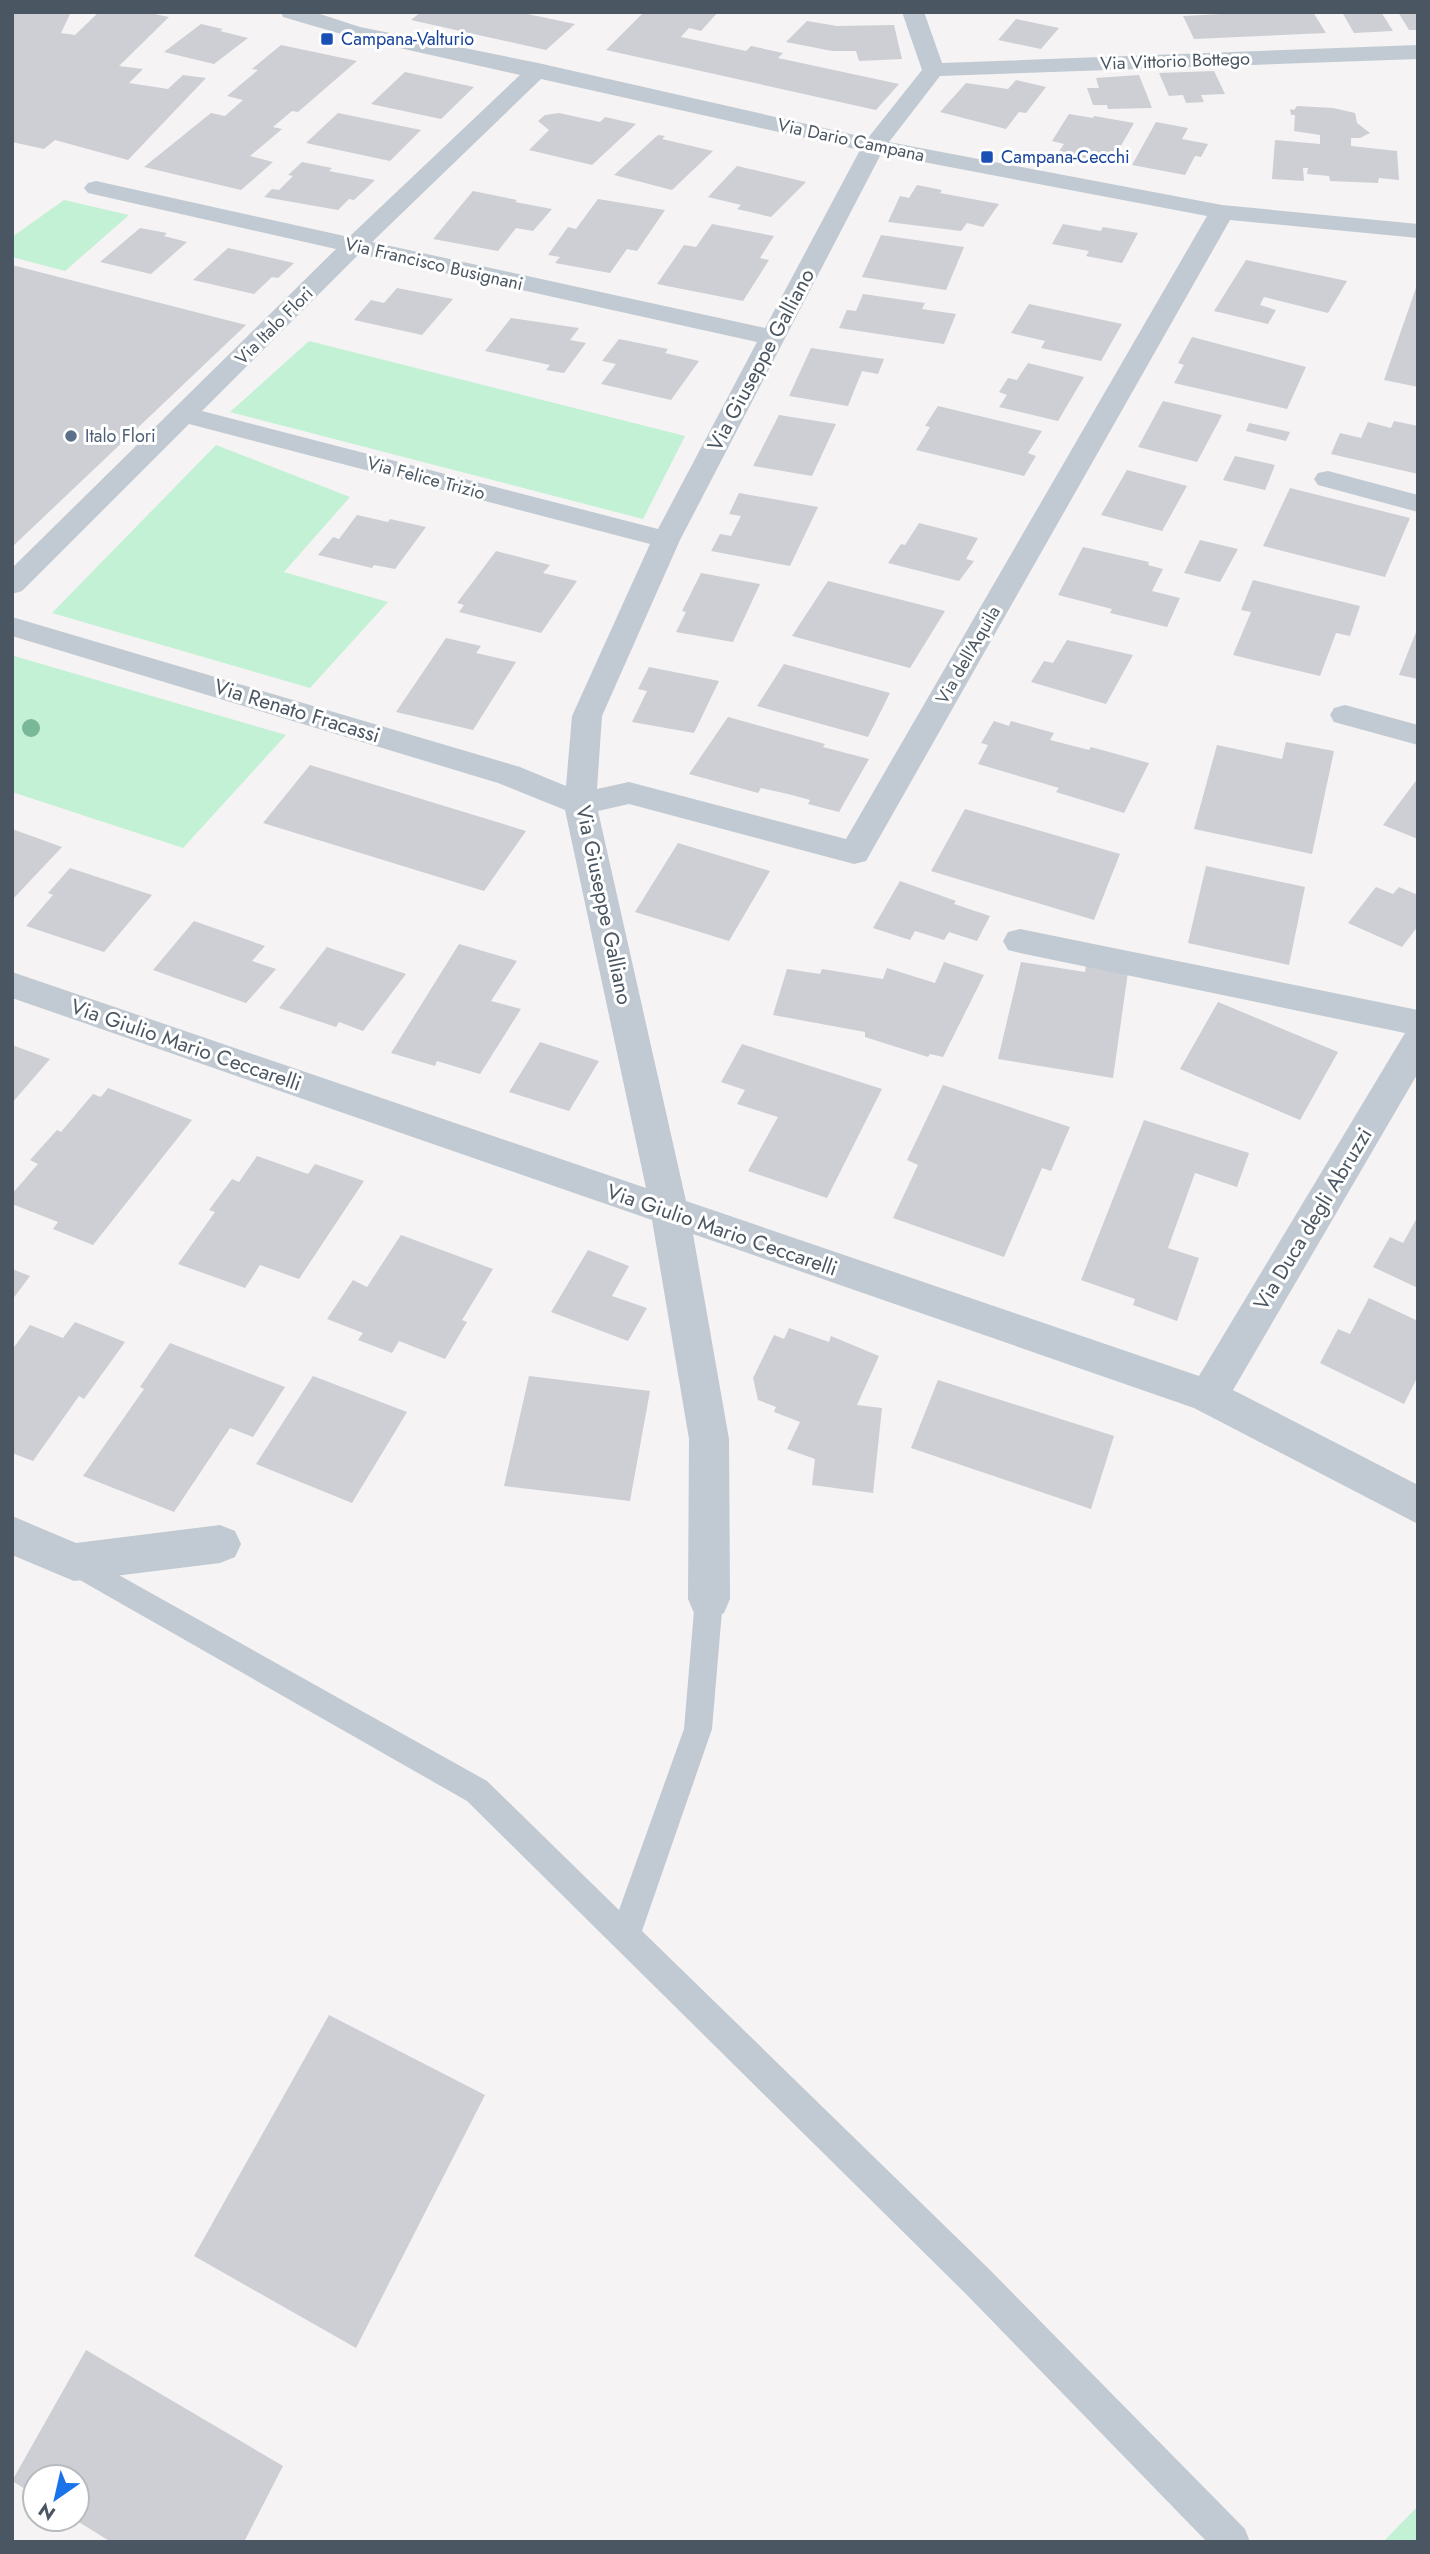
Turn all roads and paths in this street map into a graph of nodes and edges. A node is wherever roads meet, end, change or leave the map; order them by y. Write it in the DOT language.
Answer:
graph roads {
  1 [pos="291,12"];
  2 [pos="913,12"];
  3 [pos="1418,52"];
  4 [pos="537,71"];
  5 [pos="933,71"];
  6 [pos="874,146"];
  7 [pos="96,188"];
  8 [pos="1222,212"];
  9 [pos="1418,231"];
  10 [pos="354,246"];
  11 [pos="773,338"];
  12 [pos="185,415"];
  13 [pos="1328,480"];
  14 [pos="1418,504"];
  15 [pos="666,540"];
  16 [pos="12,585"];
  17 [pos="12,626"];
  18 [pos="1345,715"];
  19 [pos="1418,735"];
  20 [pos="580,804"];
  21 [pos="1020,941"];
  22 [pos="12,985"];
  23 [pos="1418,1023"];
  24 [pos="1418,1042"];
  25 [pos="670,1213"];
  26 [pos="1208,1396"];
  27 [pos="1418,1506"];
  28 [pos="12,1535"];
  29 [pos="220,1544"];
  30 [pos="74,1562"];
  31 [pos="709,1599"];
  32 [pos="625,1936"];
  33 [pos="1232,2542"];
  1 -- 4 [label="street, Via Dario Campana"];
  2 -- 5 [label="street"];
  3 -- 5 [label="street, Via Vittorio Bottego"];
  4 -- 6 [label="street, Via Dario Campana"];
  4 -- 10 [label="street, Via Italo Flori"];
  5 -- 6 [label="street, Via Giuseppe Galliano"];
  6 -- 8 [label="street, Via Dario Campana"];
  6 -- 11 [label="street, Via Giuseppe Galliano"];
  7 -- 10 [label="street, Via Francisco Busignani"];
  8 -- 9 [label="street, Via Dario Campana"];
  8 -- 20 [label="street, Via dell'Aquila"];
  10 -- 11 [label="street, Via Francisco Busignani"];
  10 -- 12 [label="street, Via Italo Flori"];
  11 -- 15 [label="street, Via Giuseppe Galliano"];
  12 -- 15 [label="street, Via Felice Trizio"];
  12 -- 16 [label="street, Via Italo Flori"];
  13 -- 14 [label="street"];
  15 -- 20 [label="street, Via Giuseppe Galliano"];
  17 -- 20 [label="street, Via Renato Fracassi"];
  18 -- 19 [label="street"];
  20 -- 25 [label="street, Via Giuseppe Galliano"];
  21 -- 23 [label="street"];
  22 -- 25 [label="street, Via Giulio Mario Ceccarelli"];
  24 -- 26 [label="street, Via Duca degli Abruzzi"];
  25 -- 26 [label="street, Via Giulio Mario Ceccarelli"];
  25 -- 31 [label="street, Via Giuseppe Galliano"];
  26 -- 27 [label="street, Via Giulio Mario Ceccarelli"];
  28 -- 30 [label="street"];
  29 -- 30 [label="street"];
  30 -- 32 [label="lane"];
  31 -- 32 [label="lane"];
  32 -- 33 [label="lane"];
}
